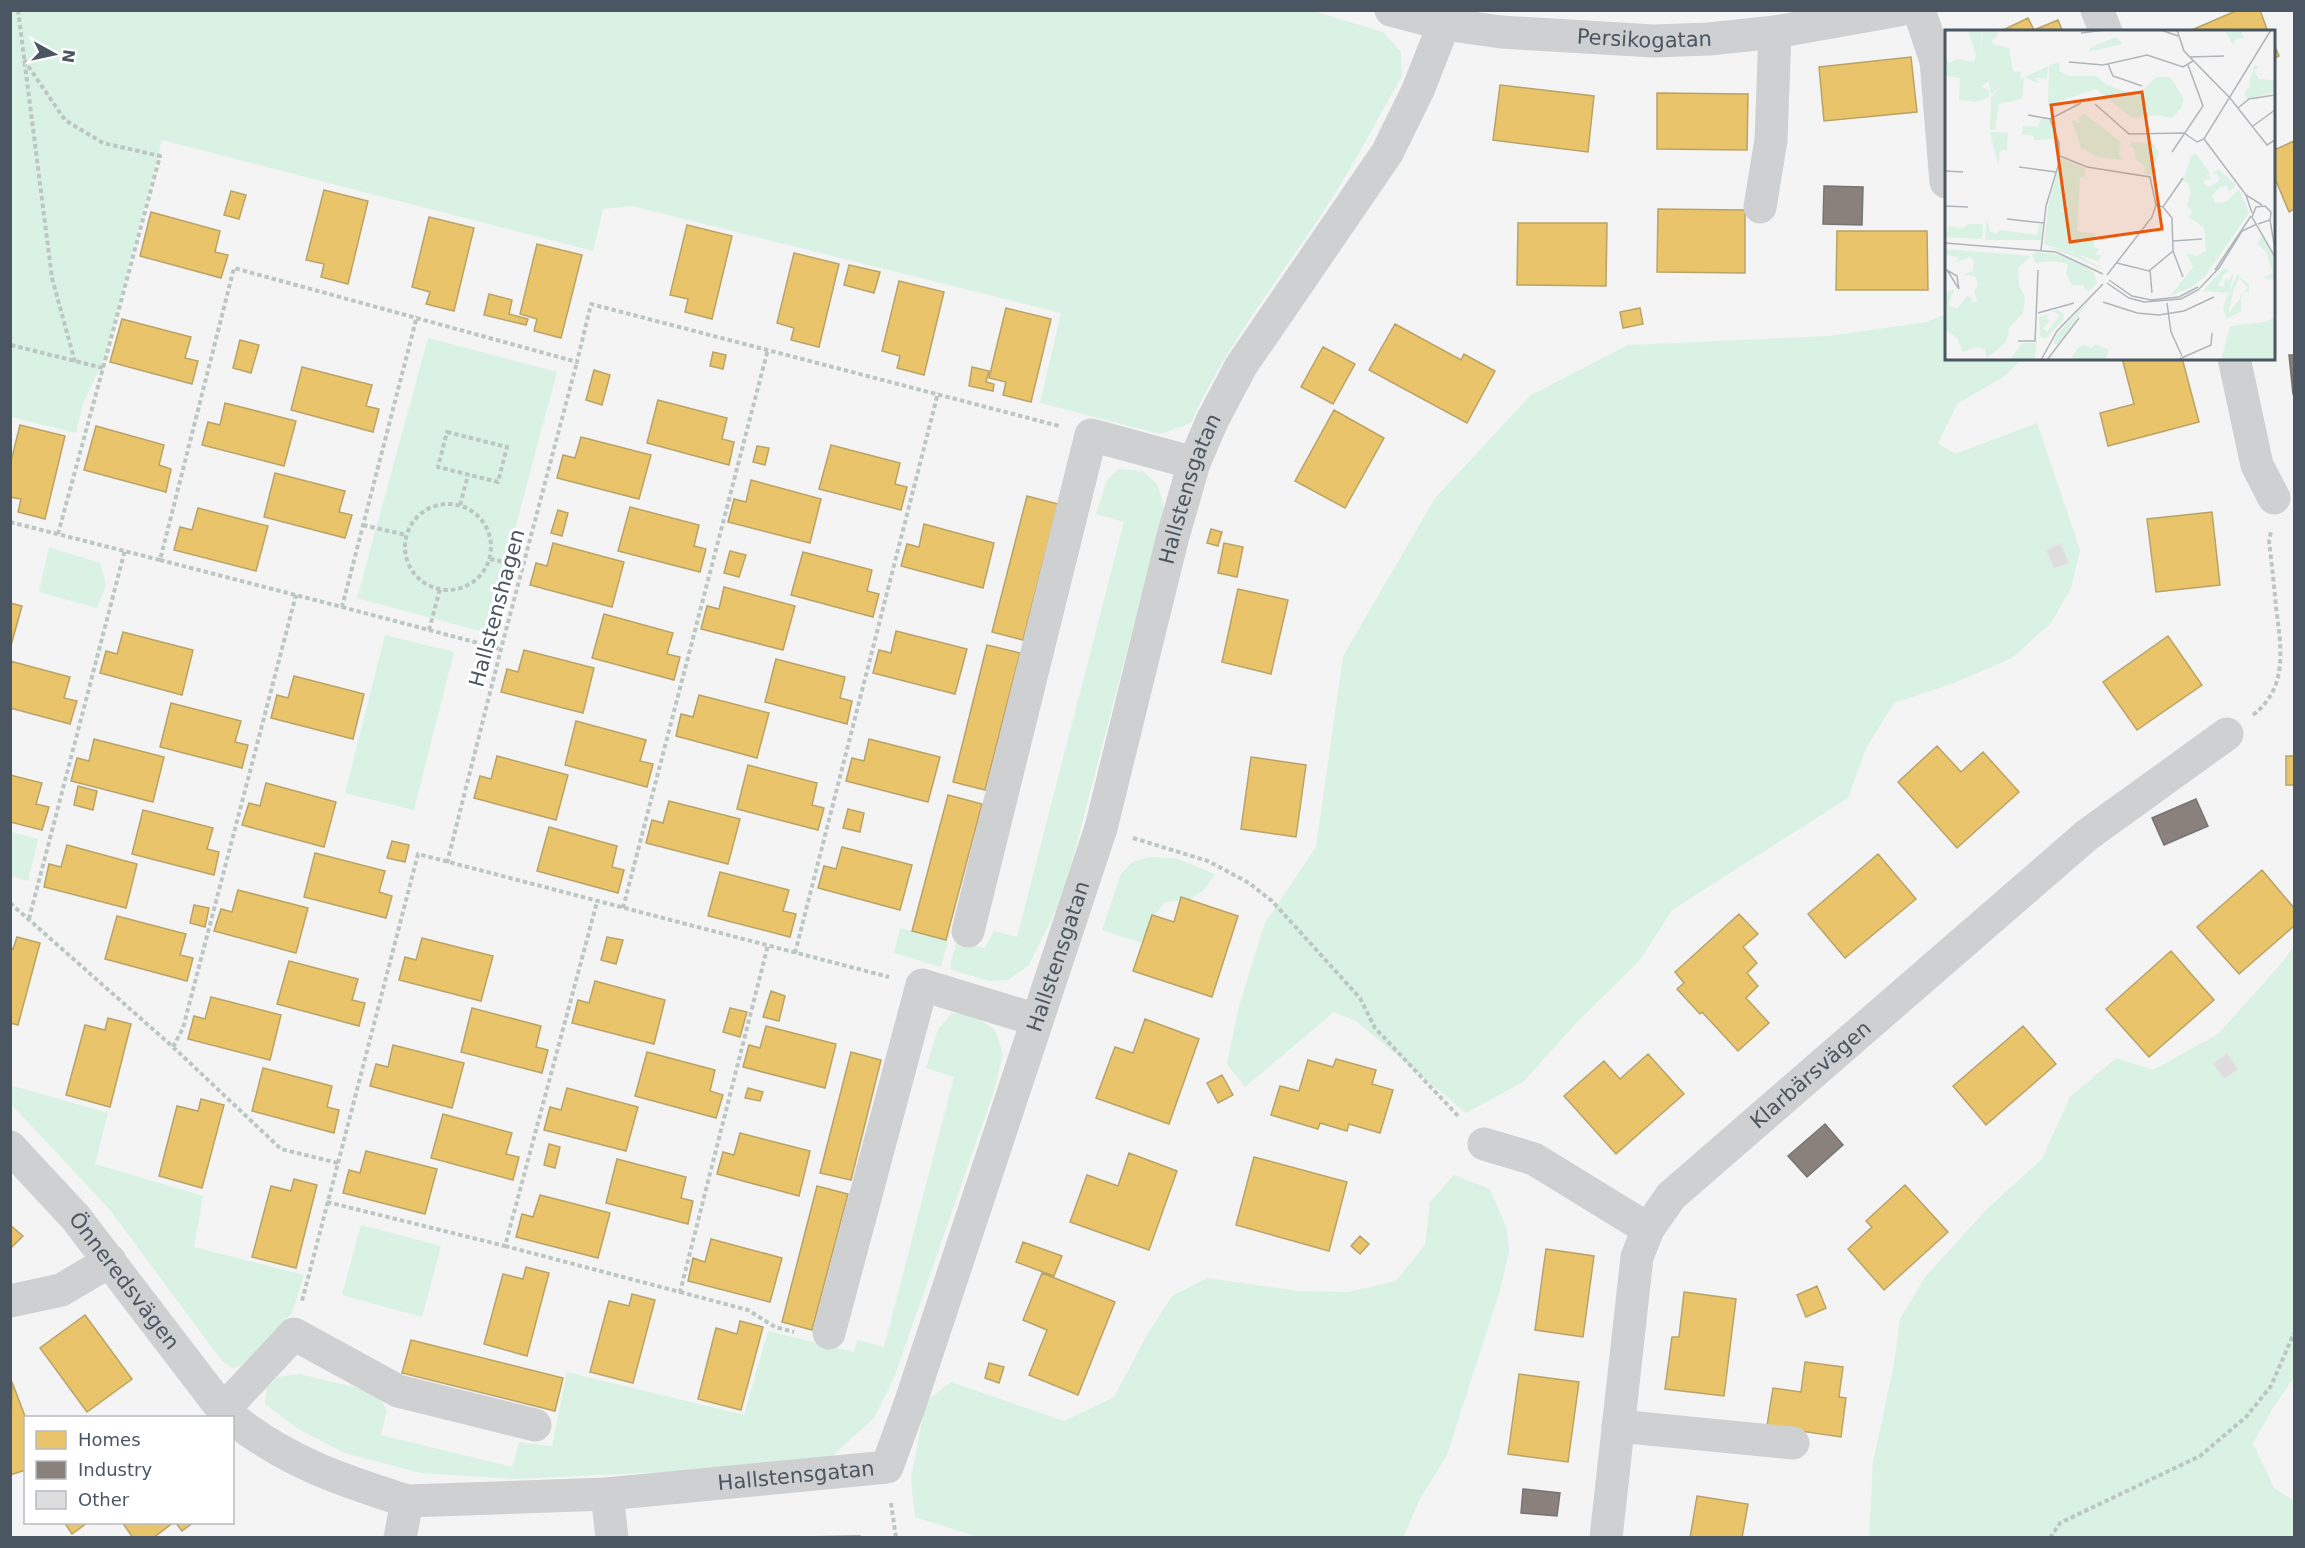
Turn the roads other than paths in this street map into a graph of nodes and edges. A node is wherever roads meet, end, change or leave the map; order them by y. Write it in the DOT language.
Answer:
graph roads {
  1 [pos="1391,10"];
  2 [pos="1899,10"];
  3 [pos="1919,10"];
  4 [pos="2097,10"];
  5 [pos="1444,24"];
  6 [pos="2105,30"];
  7 [pos="1775,32"];
  8 [pos="1945,160"];
  9 [pos="1760,207"];
  10 [pos="2234,360"];
  11 [pos="1194,463"];
  12 [pos="2274,498"];
  13 [pos="2228,734"];
  14 [pos="968,931"];
  15 [pos="1037,1020"];
  16 [pos="1484,1144"];
  17 [pos="10,1147"];
  18 [pos="1648,1228"];
  19 [pos="110,1262"];
  20 [pos="10,1301"];
  21 [pos="829,1333"];
  22 [pos="229,1415"];
  23 [pos="234,1419"];
  24 [pos="535,1425"];
  25 [pos="1618,1426"];
  26 [pos="1793,1443"];
  27 [pos="607,1494"];
  28 [pos="407,1501"];
  29 [pos="400,1538"];
  30 [pos="612,1538"];
  31 [pos="1606,1538"];
  1 -- 5 [label="street, Persikogatan"];
  2 -- 7 [label="street, Persikogatan"];
  3 -- 8 [label="street"];
  4 -- 6 [label="street"];
  5 -- 7 [label="street, Persikogatan"];
  5 -- 11 [label="street, Hallstensgatan"];
  7 -- 9 [label="street"];
  10 -- 12 [label="street"];
  11 -- 14 [label="street"];
  11 -- 15 [label="street, Hallstensgatan"];
  13 -- 18 [label="street, Klarbärsvägen"];
  15 -- 21 [label="street"];
  15 -- 27 [label="street, Hallstensgatan"];
  16 -- 18 [label="street"];
  17 -- 19 [label="street, Önneredsvägen"];
  18 -- 25 [label="street, Klarbärsvägen"];
  19 -- 20 [label="street"];
  19 -- 22 [label="street, Önneredsvägen"];
  22 -- 24 [label="street"];
  23 -- 28 [label="street, Önneredsvägen"];
  25 -- 26 [label="street"];
  25 -- 31 [label="street, Klarbärsvägen"];
  27 -- 28 [label="street, Hallstensgatan"];
  27 -- 30 [label="street"];
  28 -- 29 [label="street"];
}
